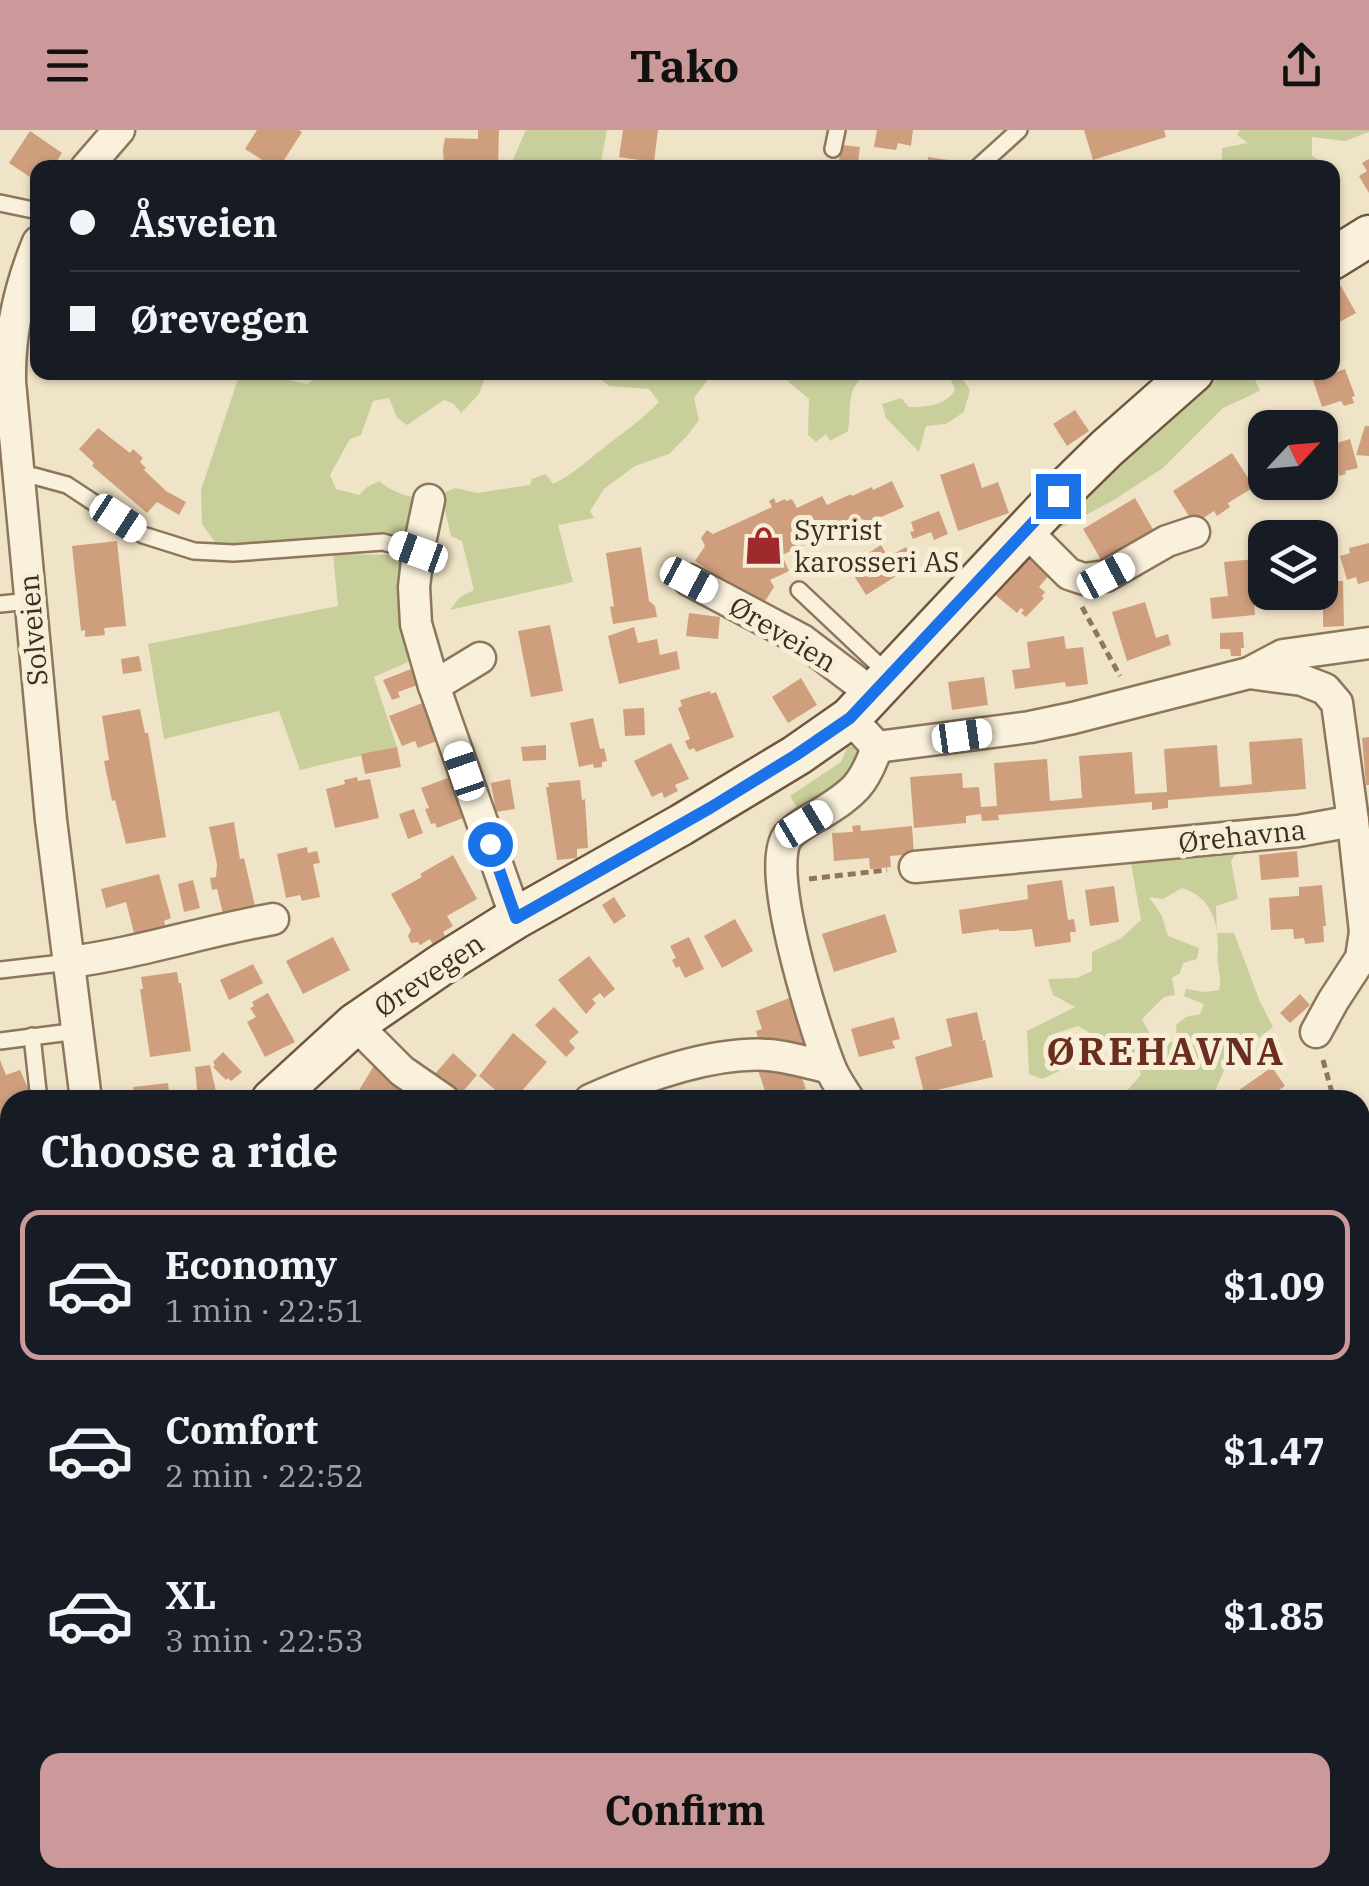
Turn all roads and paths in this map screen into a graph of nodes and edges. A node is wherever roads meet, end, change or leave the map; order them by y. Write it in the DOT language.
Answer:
graph roads {
  1 [pos="119,130"];
  2 [pos="838,130"];
  3 [pos="1018,130"];
  4 [pos="833,149"];
  5 [pos="93,160"];
  6 [pos="986,160"];
  7 [pos="0,203"];
  8 [pos="30,209"];
  9 [pos="1369,236"];
  10 [pos="1340,255"];
  11 [pos="30,265"];
  12 [pos="4,346"];
  13 [pos="1184,380"];
  14 [pos="18,476"];
  15 [pos="429,500"];
  16 [pos="1025,530"];
  17 [pos="1194,532"];
  18 [pos="418,552"];
  19 [pos="1069,574"];
  20 [pos="689,580"];
  21 [pos="799,590"];
  22 [pos="15,602"];
  23 [pos="1369,643"];
  24 [pos="480,658"];
  25 [pos="1249,673"];
  26 [pos="434,686"];
  27 [pos="1134,700"];
  28 [pos="873,709"];
  29 [pos="1352,821"];
  30 [pos="915,868"];
  31 [pos="781,882"];
  32 [pos="516,918"];
  33 [pos="273,919"];
  34 [pos="70,962"];
  35 [pos="0,970"];
  36 [pos="355,1024"];
  37 [pos="78,1031"];
  38 [pos="1316,1032"];
  39 [pos="32,1036"];
  40 [pos="0,1041"];
  41 [pos="830,1068"];
  42 [pos="38,1090"];
  43 [pos="85,1090"];
  44 [pos="283,1090"];
  45 [pos="430,1090"];
  46 [pos="616,1090"];
  47 [pos="842,1090"];
  48 [pos="1331,1090"];
  1 -- 5 [label="street"];
  2 -- 4 [label="lane"];
  3 -- 6 [label="lane"];
  7 -- 8 [label="lane"];
  9 -- 10 [label="street"];
  11 -- 12 [label="street, Solveien"];
  12 -- 14 [label="street, Solveien"];
  13 -- 16 [label="street, Ørevegen"];
  14 -- 18 [label="lane"];
  14 -- 22 [label="street, Solveien"];
  15 -- 18 [label="street"];
  16 -- 19 [label="street"];
  16 -- 28 [label="street, Ørevegen"];
  17 -- 19 [label="street"];
  18 -- 26 [label="street"];
  19 -- 27 [label="path"];
  20 -- 28 [label="street, Øreveien"];
  21 -- 28 [label="lane"];
  22 -- 34 [label="street, Solveien"];
  23 -- 25 [label="street"];
  24 -- 26 [label="street"];
  25 -- 27 [label="street"];
  25 -- 29 [label="street"];
  26 -- 32 [label="street"];
  27 -- 28 [label="street"];
  28 -- 31 [label="street"];
  28 -- 32 [label="street, Ørevegen"];
  29 -- 30 [label="street, Ørehavna"];
  29 -- 38 [label="street"];
  30 -- 31 [label="path"];
  31 -- 41 [label="street"];
  32 -- 36 [label="street, Ørevegen"];
  33 -- 34 [label="street"];
  34 -- 35 [label="lane"];
  34 -- 37 [label="street, Solveien"];
  36 -- 44 [label="street, Ørevegen"];
  36 -- 45 [label="street"];
  37 -- 39 [label="lane"];
  37 -- 43 [label="street, Solveien"];
  38 -- 48 [label="path"];
  39 -- 40 [label="lane"];
  39 -- 42 [label="lane"];
  41 -- 46 [label="street"];
  41 -- 47 [label="street"];
}
